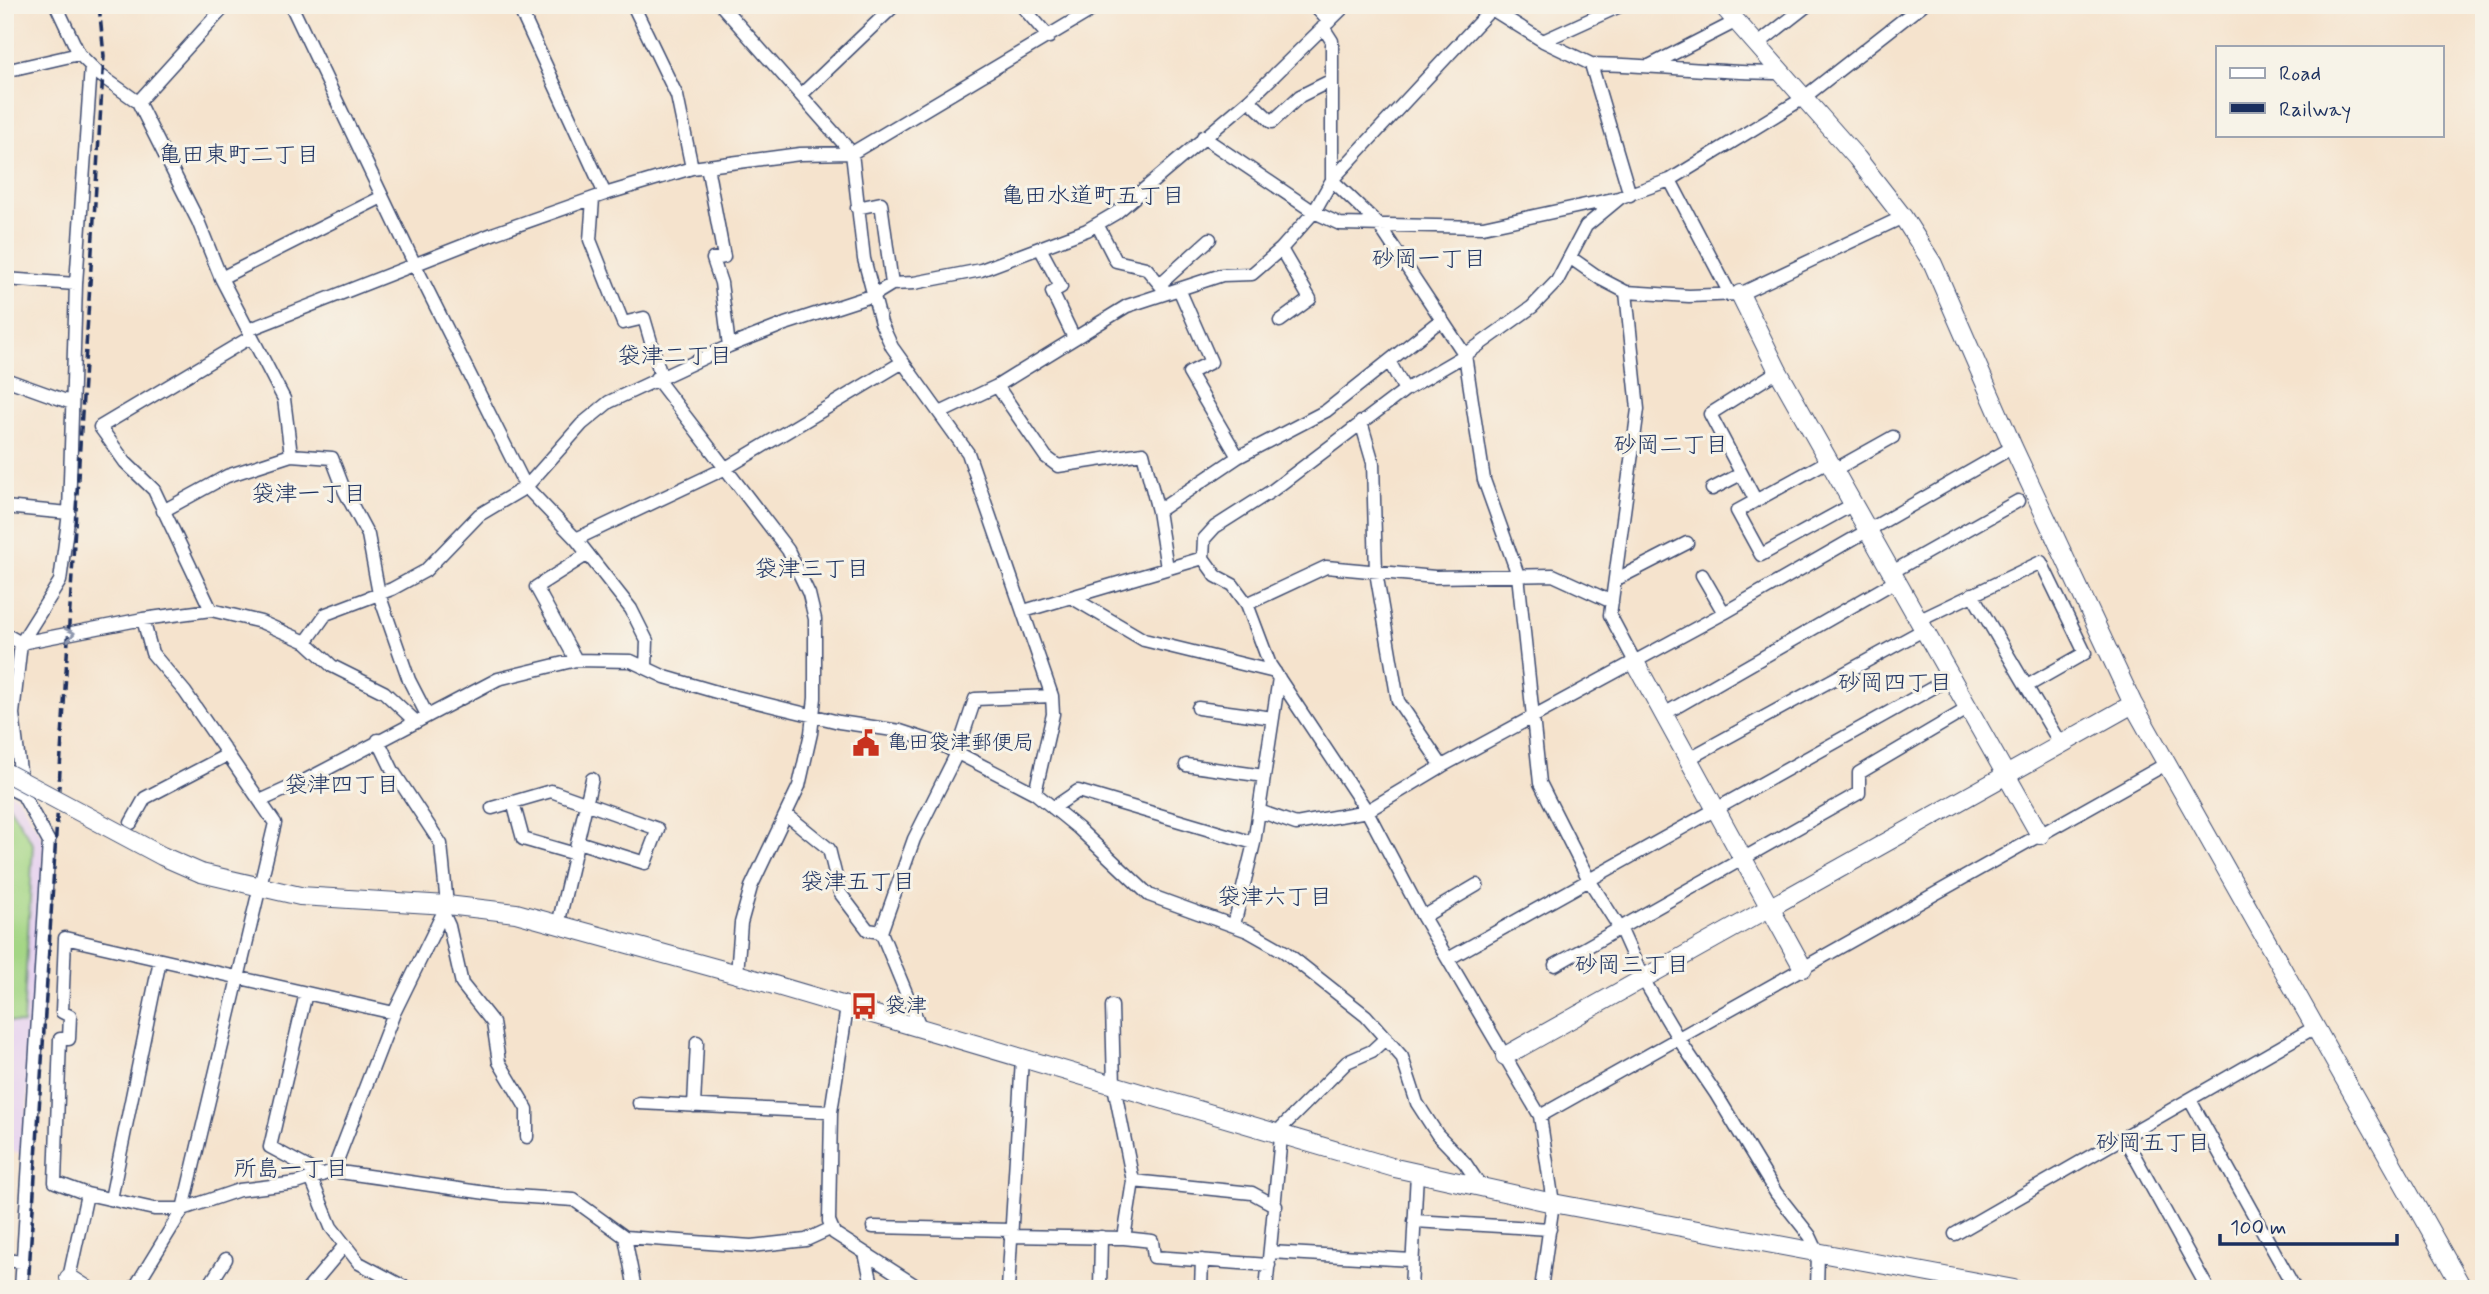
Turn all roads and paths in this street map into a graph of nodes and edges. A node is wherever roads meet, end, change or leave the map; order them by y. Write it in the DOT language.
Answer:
graph roads {
  1 [pos="56,5"];
  2 [pos="226,5"];
  3 [pos="291,5"];
  4 [pos="518,5"];
  5 [pos="633,5"];
  6 [pos="721,5"];
  7 [pos="895,5"];
  8 [pos="1021,5"];
  9 [pos="1100,5"];
  10 [pos="1314,5"];
  11 [pos="1346,5"];
  12 [pos="1622,5"];
  13 [pos="1722,5"];
  14 [pos="1808,5"];
  15 [pos="1922,5"];
  16 [pos="1490,7"];
  17 [pos="1737,21"];
  18 [pos="1326,24"];
  19 [pos="1049,37"];
  20 [pos="1544,41"];
  21 [pos="1758,44"];
  22 [pos="79,54"];
  23 [pos="1591,64"];
  24 [pos="1650,65"];
  25 [pos="91,66"];
  26 [pos="1779,70"];
  27 [pos="5,71"];
  28 [pos="1332,80"];
  29 [pos="802,94"];
  30 [pos="1802,99"];
  31 [pos="1249,100"];
  32 [pos="138,102"];
  33 [pos="1203,137"];
  34 [pos="852,153"];
  35 [pos="707,166"];
  36 [pos="692,168"];
  37 [pos="1332,180"];
  38 [pos="1670,180"];
  39 [pos="599,196"];
  40 [pos="1625,196"];
  41 [pos="382,197"];
  42 [pos="857,208"];
  43 [pos="1314,212"];
  44 [pos="1903,217"];
  45 [pos="1097,224"];
  46 [pos="1379,225"];
  47 [pos="1210,239"];
  48 [pos="1040,248"];
  49 [pos="1281,249"];
  50 [pos="1571,258"];
  51 [pos="415,265"];
  52 [pos="221,278"];
  53 [pos="5,279"];
  54 [pos="76,284"];
  55 [pos="892,284"];
  56 [pos="1169,289"];
  57 [pos="1626,292"];
  58 [pos="1735,294"];
  59 [pos="874,296"];
  60 [pos="1442,319"];
  61 [pos="1280,321"];
  62 [pos="249,334"];
  63 [pos="1074,338"];
  64 [pos="729,346"];
  65 [pos="1465,355"];
  66 [pos="1389,361"];
  67 [pos="903,362"];
  68 [pos="1778,371"];
  69 [pos="659,377"];
  70 [pos="5,379"];
  71 [pos="997,386"];
  72 [pos="1405,390"];
  73 [pos="72,402"];
  74 [pos="940,412"];
  75 [pos="1361,422"];
  76 [pos="1893,437"];
  77 [pos="2013,447"];
  78 [pos="291,455"];
  79 [pos="1238,457"];
  80 [pos="1831,466"];
  81 [pos="726,468"];
  82 [pos="1741,474"];
  83 [pos="526,487"];
  84 [pos="1712,489"];
  85 [pos="1756,501"];
  86 [pos="2018,501"];
  87 [pos="1852,505"];
  88 [pos="5,507"];
  89 [pos="163,511"];
  90 [pos="1158,511"];
  91 [pos="69,513"];
  92 [pos="1867,531"];
  93 [pos="576,539"];
  94 [pos="1687,543"];
  95 [pos="588,554"];
  96 [pos="1203,558"];
  97 [pos="1167,569"];
  98 [pos="1376,572"];
  99 [pos="1518,575"];
  100 [pos="1702,575"];
  101 [pos="1894,577"];
  102 [pos="1615,580"];
  103 [pos="379,594"];
  104 [pos="1972,594"];
  105 [pos="1071,597"];
  106 [pos="1612,602"];
  107 [pos="1247,604"];
  108 [pos="211,610"];
  109 [pos="1024,611"];
  110 [pos="1724,614"];
  111 [pos="143,619"];
  112 [pos="1923,624"];
  113 [pos="5,634"];
  114 [pos="306,642"];
  115 [pos="21,643"];
  116 [pos="576,660"];
  117 [pos="1635,662"];
  118 [pos="646,668"];
  119 [pos="1277,675"];
  120 [pos="1952,677"];
  121 [pos="2026,686"];
  122 [pos="1052,696"];
  123 [pos="2133,704"];
  124 [pos="1198,708"];
  125 [pos="1969,708"];
  126 [pos="813,713"];
  127 [pos="1664,715"];
  128 [pos="1535,717"];
  129 [pos="421,718"];
  130 [pos="1273,718"];
  131 [pos="378,740"];
  132 [pos="2061,745"];
  133 [pos="957,753"];
  134 [pos="227,755"];
  135 [pos="1688,759"];
  136 [pos="2166,764"];
  137 [pos="1185,765"];
  138 [pos="1442,766"];
  139 [pos="5,772"];
  140 [pos="2007,775"];
  141 [pos="1264,776"];
  142 [pos="592,779"];
  143 [pos="5,786"];
  144 [pos="1035,793"];
  145 [pos="23,795"];
  146 [pos="260,801"];
  147 [pos="513,802"];
  148 [pos="586,806"];
  149 [pos="492,808"];
  150 [pos="1053,808"];
  151 [pos="1716,810"];
  152 [pos="1259,811"];
  153 [pos="1367,811"];
  154 [pos="786,814"];
  155 [pos="131,823"];
  156 [pos="2040,835"];
  157 [pos="1254,843"];
  158 [pos="576,848"];
  159 [pos="1744,861"];
  160 [pos="1589,880"];
  161 [pos="1477,885"];
  162 [pos="257,889"];
  163 [pos="1769,908"];
  164 [pos="445,909"];
  165 [pos="1423,917"];
  166 [pos="558,925"];
  167 [pos="1234,925"];
  168 [pos="1621,930"];
  169 [pos="881,932"];
  170 [pos="1448,959"];
  171 [pos="160,960"];
  172 [pos="1555,965"];
  173 [pos="1802,968"];
  174 [pos="737,974"];
  175 [pos="237,978"];
  176 [pos="1643,979"];
  177 [pos="306,993"];
  178 [pos="1112,1006"];
  179 [pos="847,1007"];
  180 [pos="394,1013"];
  181 [pos="2316,1026"];
  182 [pos="921,1029"];
  183 [pos="1386,1038"];
  184 [pos="1678,1038"];
  185 [pos="696,1042"];
  186 [pos="1506,1056"];
  187 [pos="1023,1059"];
  188 [pos="1114,1086"];
  189 [pos="2190,1100"];
  190 [pos="639,1103"];
  191 [pos="694,1106"];
  192 [pos="831,1112"];
  193 [pos="1540,1116"];
  194 [pos="527,1137"];
  195 [pos="1284,1137"];
  196 [pos="2124,1137"];
  197 [pos="1417,1173"];
  198 [pos="322,1175"];
  199 [pos="1133,1181"];
  200 [pos="1481,1188"];
  201 [pos="87,1194"];
  202 [pos="111,1199"];
  203 [pos="1553,1203"];
  204 [pos="1276,1206"];
  205 [pos="183,1209"];
  206 [pos="1414,1221"];
  207 [pos="873,1227"];
  208 [pos="832,1228"];
  209 [pos="1549,1229"];
  210 [pos="1011,1233"];
  211 [pos="1955,1234"];
  212 [pos="625,1237"];
  213 [pos="1101,1237"];
  214 [pos="1124,1238"];
  215 [pos="345,1245"];
  216 [pos="864,1253"];
  217 [pos="1818,1253"];
  218 [pos="1270,1258"];
  219 [pos="226,1259"];
  220 [pos="5,1260"];
  221 [pos="1202,1260"];
  222 [pos="1412,1260"];
  223 [pos="23,1262"];
  224 [pos="68,1278"];
  225 [pos="21,1289"];
  226 [pos="86,1289"];
  227 [pos="134,1289"];
  228 [pos="207,1289"];
  229 [pos="308,1289"];
  230 [pos="408,1289"];
  231 [pos="635,1289"];
  232 [pos="873,1289"];
  233 [pos="921,1289"];
  234 [pos="1007,1289"];
  235 [pos="1100,1289"];
  236 [pos="1201,1289"];
  237 [pos="1266,1289"];
  238 [pos="1411,1289"];
  239 [pos="1541,1289"];
  240 [pos="1817,1289"];
  241 [pos="2014,1289"];
  242 [pos="2208,1289"];
  243 [pos="2295,1289"];
  244 [pos="2463,1289"];
  1 -- 22 [label="street"];
  2 -- 32 [label="street"];
  3 -- 41 [label="street"];
  4 -- 39 [label="street"];
  5 -- 36 [label="street"];
  6 -- 29 [label="street"];
  7 -- 29 [label="street"];
  8 -- 19 [label="street"];
  9 -- 19 [label="street"];
  10 -- 18 [label="street"];
  11 -- 18 [label="street"];
  12 -- 20 [label="street"];
  13 -- 17 [label="street"];
  14 -- 21 [label="street"];
  15 -- 30 [label="street"];
  16 -- 20 [label="street"];
  16 -- 37 [label="street"];
  17 -- 21 [label="street"];
  17 -- 24 [label="street"];
  18 -- 28 [label="street"];
  18 -- 31 [label="street"];
  19 -- 34 [label="street"];
  20 -- 23 [label="street"];
  21 -- 26 [label="street"];
  22 -- 25 [label="street"];
  22 -- 27 [label="street"];
  23 -- 24 [label="street"];
  23 -- 40 [label="street"];
  24 -- 26 [label="street"];
  25 -- 32 [label="street"];
  25 -- 54 [label="street"];
  26 -- 30 [label="street"];
  28 -- 31 [label="street"];
  28 -- 37 [label="street"];
  29 -- 34 [label="street"];
  30 -- 38 [label="street"];
  30 -- 44 [label="street"];
  31 -- 33 [label="street"];
  32 -- 52 [label="street"];
  33 -- 43 [label="street"];
  33 -- 45 [label="street"];
  34 -- 35 [label="street"];
  34 -- 42 [label="street"];
  35 -- 36 [label="street"];
  35 -- 64 [label="street"];
  36 -- 39 [label="street"];
  37 -- 43 [label="street"];
  37 -- 46 [label="street"];
  38 -- 40 [label="street"];
  38 -- 58 [label="street"];
  39 -- 51 [label="street"];
  39 -- 69 [label="street"];
  40 -- 46 [label="street"];
  40 -- 50 [label="street"];
  41 -- 51 [label="street"];
  41 -- 52 [label="street"];
  42 -- 55 [label="street"];
  42 -- 59 [label="street"];
  43 -- 46 [label="street"];
  43 -- 49 [label="street"];
  44 -- 58 [label="street"];
  44 -- 77 [label="street"];
  45 -- 48 [label="street"];
  45 -- 56 [label="street"];
  46 -- 60 [label="street"];
  47 -- 56 [label="street"];
  48 -- 55 [label="street"];
  48 -- 63 [label="street"];
  49 -- 56 [label="street"];
  49 -- 61 [label="street"];
  50 -- 57 [label="street"];
  50 -- 65 [label="street"];
  51 -- 62 [label="street"];
  51 -- 83 [label="street"];
  52 -- 62 [label="street"];
  53 -- 54 [label="street"];
  54 -- 73 [label="street"];
  55 -- 59 [label="street"];
  56 -- 63 [label="street"];
  56 -- 79 [label="street"];
  57 -- 58 [label="street"];
  57 -- 102 [label="street"];
  58 -- 68 [label="street"];
  59 -- 64 [label="street"];
  59 -- 67 [label="street"];
  60 -- 65 [label="street"];
  60 -- 66 [label="street"];
  62 -- 78 [label="street"];
  62 -- 89 [label="street"];
  63 -- 71 [label="street"];
  64 -- 69 [label="street"];
  65 -- 72 [label="street"];
  65 -- 99 [label="street"];
  66 -- 72 [label="street"];
  66 -- 79 [label="street"];
  67 -- 74 [label="street"];
  67 -- 81 [label="street"];
  68 -- 80 [label="street"];
  68 -- 82 [label="street"];
  69 -- 81 [label="street"];
  69 -- 83 [label="street"];
  70 -- 73 [label="street"];
  71 -- 74 [label="street"];
  71 -- 90 [label="street"];
  72 -- 75 [label="street"];
  73 -- 91 [label="street"];
  74 -- 109 [label="street"];
  75 -- 96 [label="street"];
  75 -- 98 [label="street"];
  76 -- 80 [label="street"];
  77 -- 92 [label="street"];
  77 -- 123 [label="street"];
  78 -- 89 [label="street"];
  78 -- 103 [label="street"];
  79 -- 90 [label="street"];
  80 -- 85 [label="street"];
  80 -- 87 [label="street"];
  81 -- 93 [label="street"];
  81 -- 126 [label="street"];
  82 -- 84 [label="street"];
  82 -- 85 [label="street"];
  83 -- 93 [label="street"];
  83 -- 103 [label="street"];
  85 -- 87 [label="street"];
  86 -- 101 [label="street"];
  87 -- 92 [label="street"];
  88 -- 91 [label="street"];
  89 -- 108 [label="street"];
  90 -- 97 [label="street"];
  91 -- 115 [label="street"];
  92 -- 101 [label="street"];
  92 -- 110 [label="street"];
  93 -- 95 [label="street"];
  94 -- 102 [label="street"];
  95 -- 116 [label="street"];
  95 -- 118 [label="street"];
  96 -- 97 [label="street"];
  96 -- 107 [label="street"];
  97 -- 105 [label="street"];
  98 -- 99 [label="street"];
  98 -- 107 [label="street"];
  98 -- 138 [label="street"];
  99 -- 106 [label="street"];
  99 -- 128 [label="street"];
  100 -- 110 [label="street"];
  101 -- 112 [label="street"];
  101 -- 127 [label="street"];
  102 -- 106 [label="street"];
  103 -- 114 [label="street"];
  103 -- 129 [label="street"];
  104 -- 112 [label="street"];
  104 -- 121 [label="street"];
  104 -- 121 [label="street"];
  105 -- 109 [label="street"];
  105 -- 119 [label="street"];
  106 -- 117 [label="street"];
  107 -- 119 [label="street"];
  108 -- 111 [label="street"];
  108 -- 114 [label="street"];
  109 -- 122 [label="street"];
  110 -- 117 [label="street"];
  115 -- 111 [label="street, one-way"];
  111 -- 134 [label="street"];
  112 -- 120 [label="street"];
  112 -- 135 [label="street"];
  113 -- 115 [label="street"];
  114 -- 129 [label="street"];
  115 -- 145 [label="street"];
  116 -- 118 [label="street"];
  116 -- 129 [label="street"];
  117 -- 127 [label="street"];
  117 -- 128 [label="street"];
  118 -- 126 [label="street"];
  119 -- 130 [label="street"];
  119 -- 153 [label="street"];
  120 -- 125 [label="street"];
  120 -- 151 [label="street"];
  121 -- 132 [label="street"];
  122 -- 133 [label="street"];
  122 -- 144 [label="street"];
  123 -- 132 [label="street"];
  123 -- 136 [label="street"];
  124 -- 130 [label="street"];
  125 -- 140 [label="street"];
  125 -- 159 [label="street"];
  126 -- 133 [label="street"];
  126 -- 154 [label="street"];
  127 -- 135 [label="street"];
  128 -- 138 [label="street"];
  128 -- 160 [label="street"];
  129 -- 131 [label="street"];
  130 -- 141 [label="street"];
  131 -- 146 [label="street"];
  131 -- 164 [label="street"];
  132 -- 140 [label="street"];
  133 -- 144 [label="street"];
  133 -- 169 [label="street"];
  134 -- 146 [label="street"];
  134 -- 155 [label="street"];
  135 -- 151 [label="street"];
  136 -- 156 [label="street"];
  136 -- 181 [label="street"];
  137 -- 141 [label="street"];
  138 -- 153 [label="street"];
  139 -- 162 [label="street, bridge"];
  140 -- 156 [label="street"];
  140 -- 163 [label="street"];
  141 -- 152 [label="street"];
  142 -- 148 [label="street"];
  143 -- 145 [label="street"];
  144 -- 150 [label="street"];
  145 -- 223 [label="street"];
  146 -- 162 [label="street"];
  147 -- 148 [label="street"];
  147 -- 149 [label="street"];
  147 -- 158 [label="street"];
  148 -- 158 [label="street"];
  148 -- 158 [label="street"];
  150 -- 157 [label="street"];
  150 -- 167 [label="street"];
  151 -- 159 [label="street"];
  151 -- 160 [label="street"];
  152 -- 153 [label="street"];
  152 -- 157 [label="street"];
  153 -- 165 [label="street"];
  154 -- 169 [label="street"];
  154 -- 174 [label="street"];
  156 -- 173 [label="street"];
  157 -- 167 [label="street"];
  158 -- 166 [label="street"];
  159 -- 163 [label="street"];
  159 -- 168 [label="street"];
  160 -- 168 [label="street"];
  160 -- 170 [label="street"];
  161 -- 165 [label="street"];
  162 -- 164 [label="street"];
  162 -- 175 [label="street"];
  163 -- 173 [label="street"];
  163 -- 176 [label="street"];
  164 -- 166 [label="street"];
  164 -- 180 [label="street"];
  164 -- 194 [label="street"];
  165 -- 170 [label="street"];
  166 -- 174 [label="street"];
  167 -- 183 [label="street"];
  168 -- 172 [label="street"];
  168 -- 176 [label="street"];
  169 -- 182 [label="street"];
  170 -- 186 [label="street"];
  171 -- 175 [label="street"];
  171 -- 201 [label="street"];
  171 -- 202 [label="street"];
  173 -- 184 [label="street"];
  174 -- 179 [label="street"];
  175 -- 177 [label="street"];
  175 -- 205 [label="street"];
  176 -- 184 [label="street"];
  176 -- 186 [label="street"];
  177 -- 180 [label="street"];
  177 -- 198 [label="street"];
  178 -- 188 [label="street"];
  179 -- 182 [label="street"];
  179 -- 192 [label="street"];
  180 -- 198 [label="street"];
  181 -- 189 [label="street"];
  181 -- 244 [label="street"];
  182 -- 187 [label="street"];
  183 -- 195 [label="street"];
  183 -- 200 [label="street"];
  184 -- 193 [label="street"];
  184 -- 217 [label="street"];
  185 -- 191 [label="street"];
  186 -- 193 [label="street"];
  187 -- 188 [label="street"];
  187 -- 210 [label="street"];
  188 -- 195 [label="street"];
  188 -- 199 [label="street"];
  189 -- 196 [label="street"];
  189 -- 243 [label="street"];
  190 -- 191 [label="street"];
  191 -- 192 [label="street"];
  192 -- 208 [label="street"];
  193 -- 203 [label="street"];
  195 -- 197 [label="street"];
  195 -- 204 [label="street"];
  196 -- 211 [label="street"];
  196 -- 242 [label="street"];
  197 -- 200 [label="street"];
  197 -- 206 [label="street"];
  198 -- 205 [label="street"];
  198 -- 212 [label="street"];
  198 -- 215 [label="street"];
  199 -- 204 [label="street"];
  199 -- 214 [label="street"];
  200 -- 203 [label="street"];
  201 -- 202 [label="street"];
  201 -- 224 [label="street"];
  202 -- 205 [label="street"];
  203 -- 209 [label="street"];
  203 -- 217 [label="street"];
  204 -- 218 [label="street"];
  205 -- 227 [label="street"];
  206 -- 209 [label="street"];
  206 -- 222 [label="street"];
  207 -- 210 [label="street"];
  208 -- 212 [label="street"];
  208 -- 216 [label="street"];
  209 -- 239 [label="street"];
  210 -- 213 [label="street"];
  210 -- 234 [label="street"];
  212 -- 231 [label="street"];
  213 -- 214 [label="street"];
  213 -- 235 [label="street"];
  214 -- 221 [label="street"];
  215 -- 229 [label="street"];
  215 -- 230 [label="street"];
  216 -- 232 [label="street"];
  216 -- 233 [label="street"];
  217 -- 240 [label="street"];
  217 -- 241 [label="street"];
  218 -- 221 [label="street"];
  218 -- 222 [label="street"];
  218 -- 237 [label="street"];
  219 -- 228 [label="street"];
  220 -- 223 [label="street"];
  221 -- 236 [label="street"];
  222 -- 238 [label="street"];
  223 -- 225 [label="street"];
  224 -- 226 [label="street"];
}
